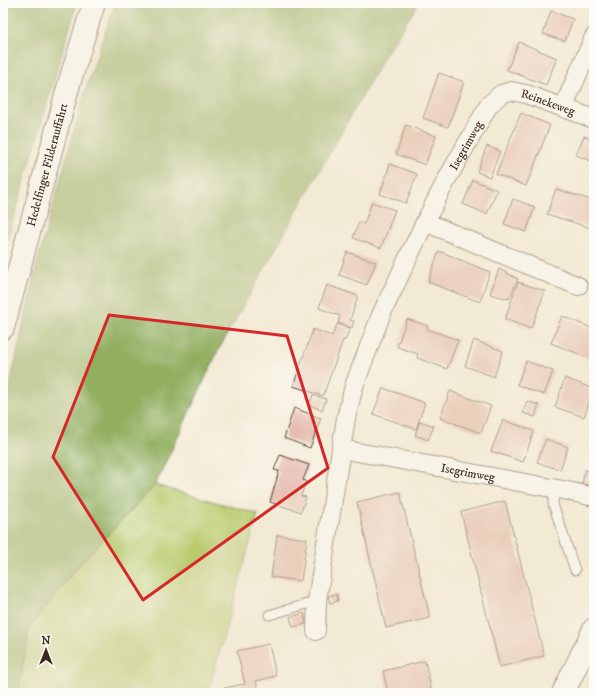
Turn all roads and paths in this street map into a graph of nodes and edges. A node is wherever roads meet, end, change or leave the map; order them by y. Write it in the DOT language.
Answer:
graph roads {
  1 [pos="94,3"];
  2 [pos="594,37"];
  3 [pos="501,94"];
  4 [pos="564,106"];
  5 [pos="594,119"];
  6 [pos="425,222"];
  7 [pos="578,286"];
  8 [pos="3,328"];
  9 [pos="342,449"];
  10 [pos="554,488"];
  11 [pos="594,497"];
  12 [pos="575,570"];
  13 [pos="317,601"];
  14 [pos="269,615"];
  15 [pos="594,629"];
  16 [pos="316,631"];
  17 [pos="563,693"];
  1 -- 8 [label="main road, Hedelfinger Filderauffahrt"];
  2 -- 4 [label="street"];
  3 -- 4 [label="street, Reinekeweg"];
  3 -- 6 [label="street, Isegrimweg"];
  4 -- 5 [label="street, Reinekeweg"];
  6 -- 7 [label="street"];
  6 -- 9 [label="street, Isegrimweg"];
  9 -- 10 [label="street, Isegrimweg"];
  9 -- 13 [label="street, Isegrimweg"];
  10 -- 11 [label="street, Isegrimweg"];
  10 -- 12 [label="lane"];
  13 -- 14 [label="lane"];
  13 -- 16 [label="street, Isegrimweg"];
  15 -- 17 [label="main road"];
}
